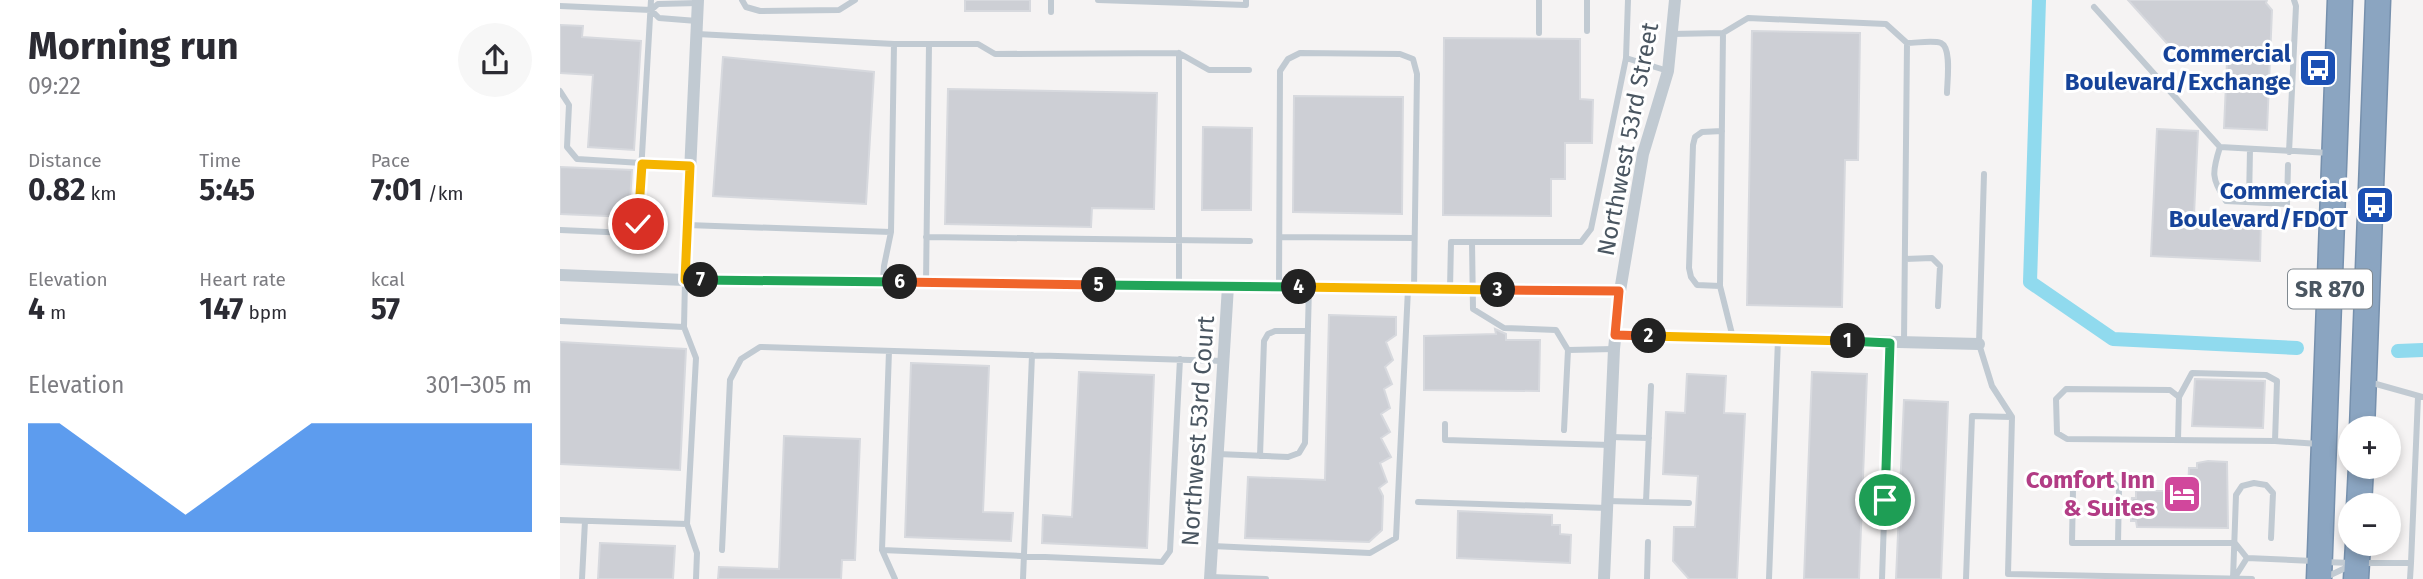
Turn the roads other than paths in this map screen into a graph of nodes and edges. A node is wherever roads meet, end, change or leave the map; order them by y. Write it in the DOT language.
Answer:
graph roads {
  1 [pos="651,0"];
  2 [pos="741,0"];
  3 [pos="855,0"];
  4 [pos="1051,0"];
  5 [pos="1098,0"];
  6 [pos="1246,0"];
  7 [pos="1539,0"];
  8 [pos="1587,0"];
  9 [pos="1628,0"];
  10 [pos="1675,0"];
  11 [pos="2294,0"];
  12 [pos="2340,0"];
  13 [pos="2362,0"];
  14 [pos="2378,0"];
  15 [pos="698,2"];
  16 [pos="560,6"];
  17 [pos="2094,8"];
  18 [pos="651,10"];
  19 [pos="1051,12"];
  20 [pos="697,27"];
  21 [pos="1587,31"];
  22 [pos="1539,33"];
  23 [pos="1723,33"];
  24 [pos="1671,34"];
  25 [pos="1907,43"];
  26 [pos="894,44"];
  27 [pos="929,44"];
  28 [pos="1179,52"];
  29 [pos="1626,58"];
  30 [pos="1249,70"];
  31 [pos="1668,71"];
  32 [pos="560,91"];
  33 [pos="1947,93"];
  34 [pos="1722,131"];
  35 [pos="2373,146"];
  36 [pos="2220,148"];
  37 [pos="2250,149"];
  38 [pos="2289,152"];
  39 [pos="2335,153"];
  40 [pos="642,164"];
  41 [pos="2288,165"];
  42 [pos="690,166"];
  43 [pos="1984,174"];
  44 [pos="2249,202"];
  45 [pos="687,225"];
  46 [pos="560,230"];
  47 [pos="891,232"];
  48 [pos="926,237"];
  49 [pos="1280,237"];
  50 [pos="1414,238"];
  51 [pos="1179,240"];
  52 [pos="1250,241"];
  53 [pos="1472,242"];
  54 [pos="1905,259"];
  55 [pos="560,275"];
  56 [pos="685,280"];
  57 [pos="883,282"];
  58 [pos="926,283"];
  59 [pos="1179,286"];
  60 [pos="1228,286"];
  61 [pos="1720,286"];
  62 [pos="1279,287"];
  63 [pos="1309,287"];
  64 [pos="1411,289"];
  65 [pos="1450,289"];
  66 [pos="1473,289"];
  67 [pos="1619,291"];
  68 [pos="1938,306"];
  69 [pos="560,321"];
  70 [pos="684,327"];
  71 [pos="1308,331"];
  72 [pos="1615,335"];
  73 [pos="1733,338"];
  74 [pos="1778,339"];
  75 [pos="1890,343"];
  76 [pos="1904,343"];
  77 [pos="1979,344"];
  78 [pos="1614,349"];
  79 [pos="1568,350"];
  80 [pos="889,351"];
  81 [pos="1032,355"];
  82 [pos="1180,359"];
  83 [pos="1224,360"];
  84 [pos="2364,380"];
  85 [pos="1651,386"];
  86 [pos="2179,397"];
  87 [pos="2420,397"];
  88 [pos="2363,416"];
  89 [pos="2012,417"];
  90 [pos="1445,424"];
  91 [pos="1564,430"];
  92 [pos="2319,433"];
  93 [pos="2420,433"];
  94 [pos="1648,438"];
  95 [pos="2178,440"];
  96 [pos="1610,441"];
  97 [pos="2276,441"];
  98 [pos="2294,442"];
  99 [pos="1218,454"];
  100 [pos="1261,456"];
  101 [pos="1418,502"];
  102 [pos="1646,502"];
  103 [pos="1689,503"];
  104 [pos="1607,505"];
  105 [pos="560,520"];
  106 [pos="585,521"];
  107 [pos="687,524"];
  108 [pos="2271,537"];
  109 [pos="1648,542"];
  110 [pos="2118,543"];
  111 [pos="2235,543"];
  112 [pos="1213,546"];
  113 [pos="722,550"];
  114 [pos="882,550"];
  115 [pos="1023,556"];
  116 [pos="2247,558"];
  117 [pos="2357,562"];
  118 [pos="2411,563"];
  119 [pos="2321,573"];
  120 [pos="2008,576"];
  121 [pos="1210,578"];
  122 [pos="2111,578"];
  123 [pos="582,579"];
  124 [pos="696,579"];
  125 [pos="895,579"];
  126 [pos="1023,579"];
  127 [pos="1266,579"];
  128 [pos="1604,579"];
  129 [pos="1647,579"];
  130 [pos="1769,579"];
  131 [pos="1882,579"];
  132 [pos="1966,579"];
  133 [pos="2233,579"];
  134 [pos="2252,579"];
  135 [pos="2410,579"];
  1 -- 18 [label="lane"];
  2 -- 3 [label="lane"];
  4 -- 19 [label="lane"];
  5 -- 6 [label="lane"];
  7 -- 22 [label="lane"];
  8 -- 21 [label="lane"];
  9 -- 29 [label="lane"];
  10 -- 24 [label="street, Northwest 53rd Street"];
  11 -- 38 [label="lane"];
  12 -- 39 [label="highway, SR 870"];
  13 -- 35 [label="highway"];
  14 -- 35 [label="highway, SR 870"];
  15 -- 18 [label="lane"];
  15 -- 20 [label="street"];
  16 -- 18 [label="lane"];
  17 -- 36 [label="lane"];
  18 -- 20 [label="lane"];
  18 -- 40 [label="lane"];
  20 -- 26 [label="lane"];
  20 -- 42 [label="street"];
  23 -- 24 [label="lane"];
  23 -- 25 [label="lane"];
  23 -- 34 [label="lane"];
  24 -- 31 [label="street, Northwest 53rd Street"];
  25 -- 33 [label="lane"];
  25 -- 54 [label="lane"];
  26 -- 27 [label="lane"];
  26 -- 47 [label="lane"];
  27 -- 28 [label="lane"];
  27 -- 48 [label="lane"];
  28 -- 30 [label="lane"];
  28 -- 51 [label="lane"];
  29 -- 31 [label="lane"];
  29 -- 53 [label="lane"];
  31 -- 67 [label="street, Northwest 53rd Street"];
  32 -- 40 [label="lane"];
  34 -- 61 [label="lane"];
  34 -- 61 [label="lane"];
  35 -- 84 [label="highway, SR 870"];
  36 -- 37 [label="lane"];
  36 -- 44 [label="lane"];
  37 -- 38 [label="lane"];
  37 -- 44 [label="lane"];
  38 -- 39 [label="lane"];
  39 -- 92 [label="highway, SR 870"];
  40 -- 42 [label="lane"];
  40 -- 46 [label="lane"];
  41 -- 44 [label="lane"];
  42 -- 45 [label="street"];
  43 -- 77 [label="lane"];
  45 -- 47 [label="lane"];
  45 -- 56 [label="street"];
  47 -- 57 [label="lane"];
  48 -- 51 [label="lane"];
  48 -- 58 [label="lane"];
  49 -- 50 [label="lane"];
  49 -- 50 [label="lane"];
  49 -- 62 [label="lane"];
  50 -- 64 [label="lane"];
  51 -- 52 [label="lane"];
  51 -- 59 [label="lane"];
  53 -- 65 [label="lane"];
  53 -- 66 [label="lane"];
  54 -- 68 [label="lane"];
  54 -- 76 [label="lane"];
  55 -- 56 [label="street"];
  56 -- 57 [label="street"];
  56 -- 70 [label="lane"];
  57 -- 58 [label="street"];
  58 -- 59 [label="street"];
  59 -- 60 [label="street"];
  60 -- 62 [label="street"];
  60 -- 83 [label="street, Northwest 53rd Court"];
  61 -- 73 [label="lane"];
  62 -- 63 [label="street"];
  63 -- 64 [label="street"];
  63 -- 71 [label="lane"];
  64 -- 65 [label="street"];
  64 -- 112 [label="lane"];
  65 -- 66 [label="street"];
  66 -- 67 [label="street"];
  66 -- 79 [label="lane"];
  67 -- 72 [label="street, Northwest 53rd Street"];
  69 -- 70 [label="lane"];
  70 -- 107 [label="lane"];
  71 -- 100 [label="lane"];
  71 -- 100 [label="lane"];
  72 -- 73 [label="street"];
  72 -- 78 [label="street, Northwest 53rd Street"];
  73 -- 74 [label="street"];
  74 -- 75 [label="street"];
  74 -- 130 [label="lane"];
  75 -- 76 [label="street"];
  75 -- 131 [label="lane"];
  76 -- 77 [label="street"];
  77 -- 89 [label="lane"];
  78 -- 79 [label="lane"];
  78 -- 96 [label="street, Northwest 53rd Street"];
  79 -- 91 [label="lane"];
  80 -- 81 [label="lane"];
  80 -- 113 [label="lane"];
  80 -- 114 [label="lane"];
  81 -- 82 [label="lane"];
  81 -- 115 [label="lane"];
  82 -- 83 [label="lane"];
  82 -- 115 [label="lane"];
  83 -- 99 [label="street, Northwest 53rd Court"];
  84 -- 87 [label="lane"];
  84 -- 88 [label="highway, SR 870"];
  85 -- 94 [label="lane"];
  86 -- 95 [label="lane"];
  86 -- 95 [label="lane"];
  86 -- 97 [label="lane"];
  87 -- 93 [label="lane"];
  89 -- 120 [label="lane"];
  89 -- 132 [label="lane"];
  90 -- 96 [label="lane"];
  92 -- 98 [label="lane"];
  92 -- 98 [label="lane"];
  92 -- 119 [label="highway, SR 870"];
  93 -- 118 [label="lane"];
  94 -- 96 [label="lane"];
  94 -- 102 [label="lane"];
  95 -- 97 [label="lane"];
  96 -- 104 [label="street, Northwest 53rd Street"];
  97 -- 98 [label="lane"];
  99 -- 100 [label="lane"];
  99 -- 112 [label="street, Northwest 53rd Court"];
  101 -- 104 [label="lane"];
  102 -- 103 [label="lane"];
  102 -- 104 [label="lane"];
  104 -- 128 [label="street, Northwest 53rd Street"];
  105 -- 106 [label="lane"];
  106 -- 107 [label="lane"];
  106 -- 123 [label="lane"];
  107 -- 124 [label="lane"];
  108 -- 111 [label="lane"];
  109 -- 129 [label="lane"];
  110 -- 110 [label="lane"];
  110 -- 111 [label="lane"];
  111 -- 116 [label="lane"];
  111 -- 133 [label="lane"];
  112 -- 121 [label="street, Northwest 53rd Court"];
  114 -- 115 [label="lane"];
  114 -- 125 [label="lane"];
  115 -- 126 [label="lane"];
  116 -- 119 [label="lane"];
  116 -- 133 [label="lane"];
  117 -- 118 [label="lane"];
  117 -- 119 [label="lane"];
  117 -- 119 [label="lane"];
  118 -- 135 [label="lane"];
  120 -- 122 [label="lane"];
  121 -- 127 [label="lane"];
  122 -- 133 [label="lane"];
  133 -- 134 [label="lane"];
}
